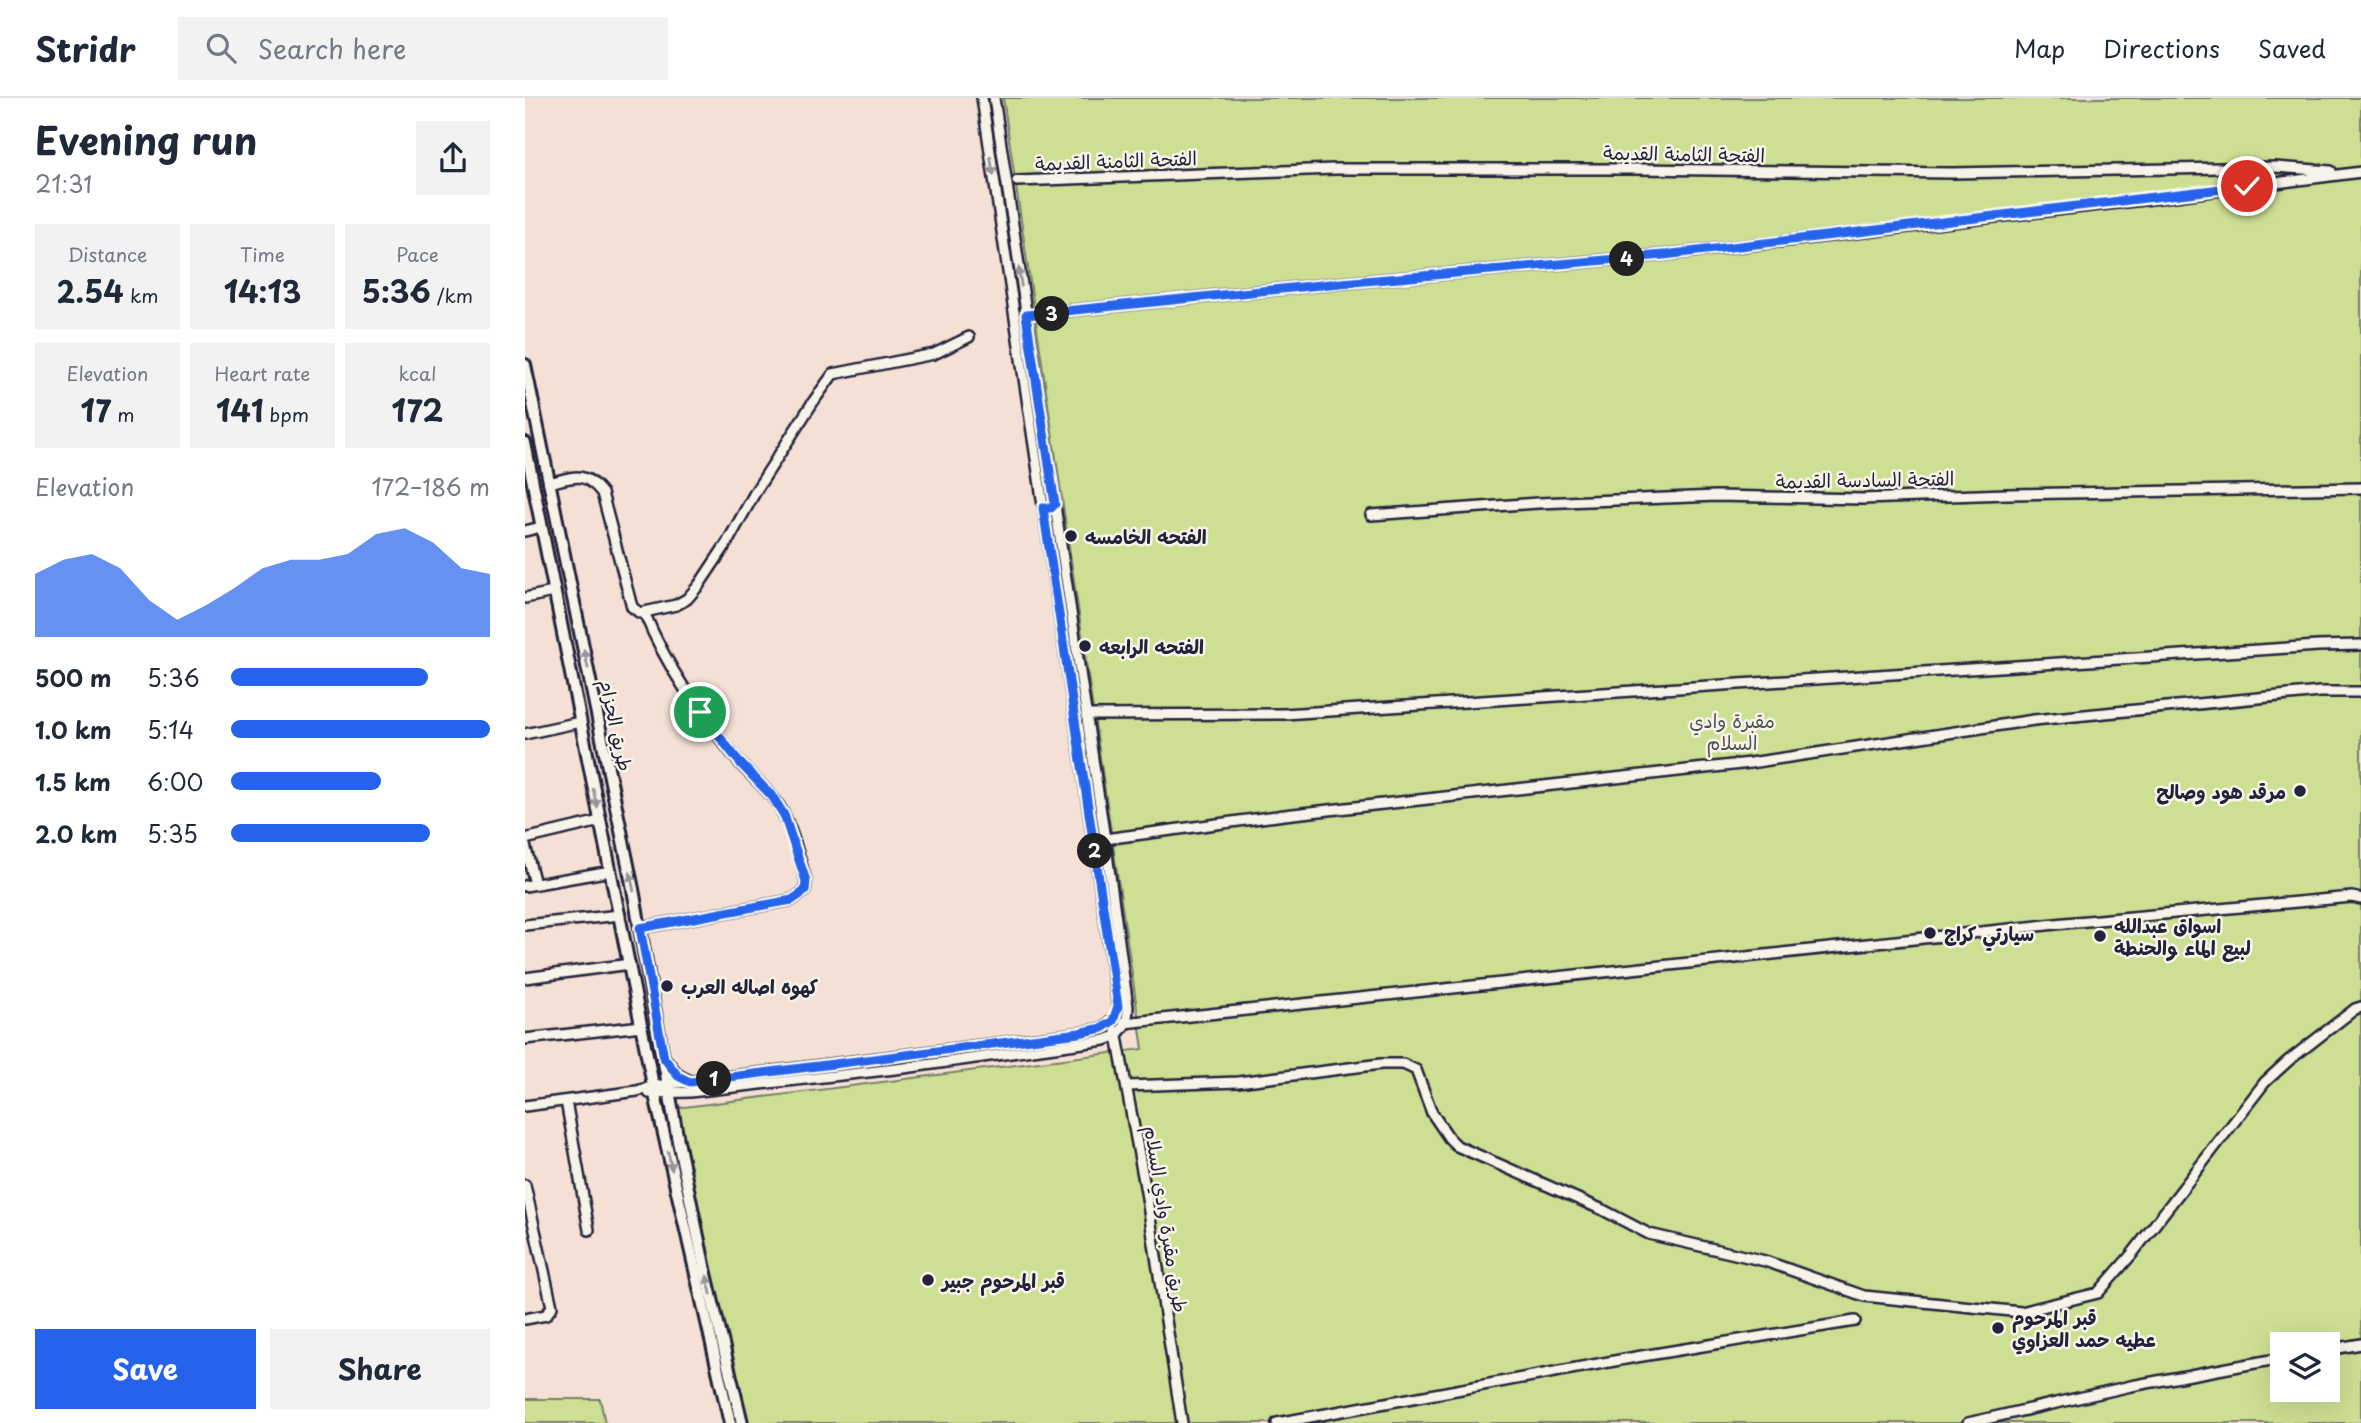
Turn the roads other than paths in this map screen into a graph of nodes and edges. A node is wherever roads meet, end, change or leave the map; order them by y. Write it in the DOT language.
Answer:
graph roads {
  1 [pos="982,98"];
  2 [pos="994,98"];
  3 [pos="2361,172"];
  4 [pos="2349,173"];
  5 [pos="1017,181"];
  6 [pos="1026,315"];
  7 [pos="968,337"];
  8 [pos="525,365"];
  9 [pos="525,443"];
  10 [pos="547,471"];
  11 [pos="531,476"];
  12 [pos="549,483"];
  13 [pos="2360,489"];
  14 [pos="1055,504"];
  15 [pos="1043,508"];
  16 [pos="1371,515"];
  17 [pos="541,528"];
  18 [pos="558,528"];
  19 [pos="1059,529"];
  20 [pos="525,531"];
  21 [pos="1047,531"];
  22 [pos="553,592"];
  23 [pos="525,598"];
  24 [pos="645,612"];
  25 [pos="2361,645"];
  26 [pos="2361,692"];
  27 [pos="1086,715"];
  28 [pos="580,722"];
  29 [pos="525,734"];
  30 [pos="602,735"];
  31 [pos="1090,735"];
  32 [pos="1078,738"];
  33 [pos="584,743"];
  34 [pos="1081,765"];
  35 [pos="1094,765"];
  36 [pos="608,770"];
  37 [pos="590,771"];
  38 [pos="600,821"];
  39 [pos="525,839"];
  40 [pos="1105,839"];
  41 [pos="525,845"];
  42 [pos="611,871"];
  43 [pos="535,884"];
  44 [pos="525,886"];
  45 [pos="2361,899"];
  46 [pos="620,915"];
  47 [pos="525,925"];
  48 [pos="640,928"];
  49 [pos="630,964"];
  50 [pos="525,978"];
  51 [pos="2361,1007"];
  52 [pos="1113,1022"];
  53 [pos="1126,1023"];
  54 [pos="642,1026"];
  55 [pos="1117,1035"];
  56 [pos="525,1039"];
  57 [pos="920,1054"];
  58 [pos="903,1056"];
  59 [pos="664,1058"];
  60 [pos="921,1066"];
  61 [pos="904,1068"];
  62 [pos="690,1082"];
  63 [pos="1127,1086"];
  64 [pos="669,1089"];
  65 [pos="655,1090"];
  66 [pos="566,1101"];
  67 [pos="525,1106"];
  68 [pos="525,1185"];
  69 [pos="589,1230"];
  70 [pos="525,1319"];
  71 [pos="1855,1321"];
  72 [pos="2361,1344"];
  73 [pos="2340,1348"];
  74 [pos="2270,1360"];
  75 [pos="730,1423"];
  76 [pos="742,1423"];
  77 [pos="1182,1423"];
  78 [pos="1277,1423"];
  79 [pos="1968,1423"];
  1 -- 15 [label="street, one-way"];
  6 -- 2 [label="street, one-way"];
  3 -- 4 [label="street"];
  4 -- 5 [label="street, الفتحة الثامنة القديمة"];
  4 -- 6 [label="street"];
  6 -- 14 [label="street"];
  7 -- 24 [label="street"];
  8 -- 10 [label="main road, طريق الحزام"];
  9 -- 11 [label="main road, طريق الحزام"];
  10 -- 11 [label="main road"];
  10 -- 12 [label="main road, طريق الحزام"];
  11 -- 17 [label="main road, طريق الحزام"];
  12 -- 18 [label="main road, طريق الحزام"];
  12 -- 24 [label="street"];
  13 -- 16 [label="street, الفتحة السادسة القديمة"];
  14 -- 15 [label="street"];
  14 -- 19 [label="street"];
  15 -- 21 [label="street"];
  17 -- 18 [label="main road"];
  17 -- 20 [label="street"];
  17 -- 22 [label="main road, طريق الحزام"];
  30 -- 18 [label="main road, طريق الحزام, one-way"];
  19 -- 21 [label="street"];
  19 -- 27 [label="street"];
  21 -- 32 [label="street"];
  22 -- 23 [label="street"];
  22 -- 28 [label="main road, طريق الحزام"];
  24 -- 48 [label="street"];
  25 -- 27 [label="street"];
  26 -- 40 [label="street"];
  27 -- 31 [label="street"];
  28 -- 29 [label="street"];
  28 -- 33 [label="main road, طريق الحزام"];
  30 -- 33 [label="main road"];
  30 -- 36 [label="main road, طريق الحزام"];
  31 -- 32 [label="street"];
  31 -- 35 [label="street"];
  32 -- 34 [label="street"];
  33 -- 37 [label="main road, طريق الحزام"];
  34 -- 35 [label="street"];
  34 -- 52 [label="street"];
  35 -- 40 [label="street"];
  36 -- 37 [label="main road"];
  48 -- 36 [label="main road, طريق الحزام, one-way"];
  37 -- 38 [label="main road, طريق الحزام, one-way"];
  38 -- 39 [label="street"];
  38 -- 42 [label="main road, طريق الحزام"];
  40 -- 53 [label="street"];
  41 -- 43 [label="street"];
  42 -- 43 [label="street"];
  42 -- 46 [label="main road, طريق الحزام"];
  43 -- 44 [label="street"];
  45 -- 53 [label="street"];
  46 -- 47 [label="street"];
  46 -- 49 [label="main road, طريق الحزام"];
  48 -- 59 [label="main road, طريق الحزام"];
  49 -- 50 [label="street"];
  49 -- 54 [label="main road, طريق الحزام"];
  51 -- 63 [label="street"];
  52 -- 53 [label="street"];
  52 -- 55 [label="street, طريق مقبرة وادي السلام"];
  52 -- 57 [label="street"];
  53 -- 55 [label="street"];
  54 -- 56 [label="street"];
  54 -- 65 [label="main road, طريق الحزام"];
  55 -- 60 [label="street"];
  55 -- 63 [label="street, طريق مقبرة وادي السلام"];
  57 -- 58 [label="street"];
  57 -- 60 [label="street"];
  58 -- 61 [label="street"];
  58 -- 62 [label="street"];
  59 -- 62 [label="main road"];
  59 -- 64 [label="main road, طريق الحزام"];
  60 -- 61 [label="street"];
  61 -- 64 [label="street"];
  62 -- 64 [label="street"];
  63 -- 77 [label="street, طريق مقبرة وادي السلام"];
  64 -- 65 [label="street"];
  76 -- 64 [label="main road, طريق الحزام, one-way"];
  65 -- 66 [label="street"];
  65 -- 75 [label="main road, طريق الحزام, one-way"];
  66 -- 67 [label="street"];
  66 -- 69 [label="street"];
  68 -- 70 [label="street"];
  71 -- 78 [label="street"];
  72 -- 73 [label="street"];
  74 -- 79 [label="street"];
}
